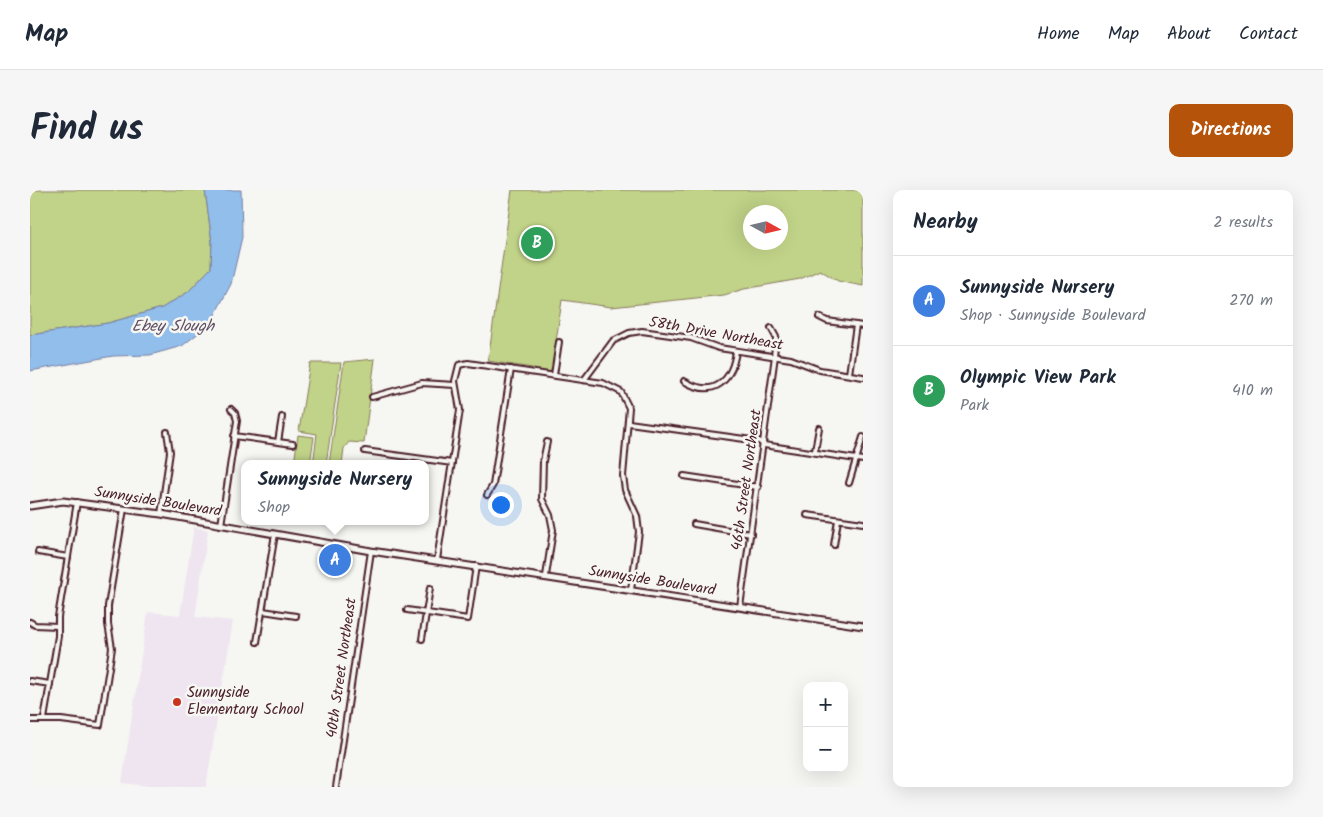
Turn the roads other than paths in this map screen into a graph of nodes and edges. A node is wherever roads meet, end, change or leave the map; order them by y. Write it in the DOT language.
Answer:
graph roads {
  1 [pos="819,317"];
  2 [pos="856,325"];
  3 [pos="863,326"];
  4 [pos="771,328"];
  5 [pos="560,342"];
  6 [pos="736,351"];
  7 [pos="775,356"];
  8 [pos="511,369"];
  9 [pos="849,374"];
  10 [pos="554,375"];
  11 [pos="863,377"];
  12 [pos="584,380"];
  13 [pos="684,381"];
  14 [pos="455,385"];
  15 [pos="372,397"];
  16 [pos="231,409"];
  17 [pos="282,417"];
  18 [pos="629,423"];
  19 [pos="819,428"];
  20 [pos="167,432"];
  21 [pos="234,436"];
  22 [pos="863,437"];
  23 [pos="278,442"];
  24 [pos="547,442"];
  25 [pos="293,444"];
  26 [pos="764,445"];
  27 [pos="364,451"];
  28 [pos="815,451"];
  29 [pos="860,460"];
  30 [pos="452,463"];
  31 [pos="684,476"];
  32 [pos="849,483"];
  33 [pos="758,487"];
  34 [pos="487,495"];
  35 [pos="77,502"];
  36 [pos="30,506"];
  37 [pos="124,509"];
  38 [pos="161,514"];
  39 [pos="808,515"];
  40 [pos="838,520"];
  41 [pos="863,523"];
  42 [pos="221,524"];
  43 [pos="694,524"];
  44 [pos="275,534"];
  45 [pos="751,534"];
  46 [pos="834,544"];
  47 [pos="371,551"];
  48 [pos="38,552"];
  49 [pos="68,556"];
  50 [pos="437,560"];
  51 [pos="476,566"];
  52 [pos="546,576"];
  53 [pos="430,588"];
  54 [pos="631,590"];
  55 [pos="740,607"];
  56 [pos="407,610"];
  57 [pos="263,611"];
  58 [pos="426,613"];
  59 [pos="296,616"];
  60 [pos="30,622"];
  61 [pos="58,626"];
  62 [pos="863,626"];
  63 [pos="422,639"];
  64 [pos="257,642"];
  65 [pos="30,681"];
  66 [pos="50,684"];
  67 [pos="44,719"];
  68 [pos="30,720"];
  69 [pos="336,787"];
  1 -- 2 [label="street"];
  2 -- 3 [label="street"];
  2 -- 9 [label="street"];
  4 -- 7 [label="street, 46th Street Northeast"];
  5 -- 10 [label="street"];
  6 -- 7 [label="street, 58th Drive Northeast"];
  6 -- 12 [label="street, 58th Drive Northeast"];
  6 -- 13 [label="street"];
  7 -- 9 [label="street, 58th Drive Northeast"];
  7 -- 26 [label="street, 46th Street Northeast"];
  8 -- 10 [label="street"];
  8 -- 14 [label="street"];
  8 -- 34 [label="street"];
  9 -- 11 [label="street, 58th Drive Northeast"];
  10 -- 12 [label="street"];
  12 -- 18 [label="street"];
  14 -- 15 [label="street"];
  14 -- 30 [label="street"];
  16 -- 21 [label="street"];
  17 -- 23 [label="street"];
  18 -- 26 [label="street"];
  18 -- 54 [label="street"];
  19 -- 28 [label="street"];
  20 -- 38 [label="street"];
  21 -- 23 [label="street"];
  21 -- 42 [label="street"];
  22 -- 29 [label="street"];
  23 -- 25 [label="street"];
  24 -- 52 [label="street"];
  26 -- 28 [label="street"];
  26 -- 33 [label="street, 46th Street Northeast"];
  27 -- 30 [label="street"];
  28 -- 29 [label="street"];
  29 -- 32 [label="street"];
  30 -- 50 [label="street"];
  31 -- 33 [label="street"];
  33 -- 45 [label="street, 46th Street Northeast"];
  35 -- 36 [label="street, Sunnyside Boulevard"];
  35 -- 37 [label="street, Sunnyside Boulevard"];
  35 -- 49 [label="street"];
  37 -- 38 [label="street, Sunnyside Boulevard"];
  37 -- 67 [label="street"];
  38 -- 42 [label="street, Sunnyside Boulevard"];
  39 -- 40 [label="street"];
  40 -- 41 [label="street"];
  40 -- 46 [label="street"];
  42 -- 44 [label="street, Sunnyside Boulevard"];
  43 -- 45 [label="street"];
  44 -- 47 [label="street, Sunnyside Boulevard"];
  44 -- 57 [label="street"];
  45 -- 55 [label="street, 46th Street Northeast"];
  47 -- 50 [label="street, Sunnyside Boulevard"];
  47 -- 69 [label="street, 40th Street Northeast"];
  48 -- 49 [label="street"];
  49 -- 61 [label="street"];
  50 -- 51 [label="street, Sunnyside Boulevard"];
  51 -- 52 [label="street, Sunnyside Boulevard"];
  51 -- 58 [label="street"];
  52 -- 54 [label="street, Sunnyside Boulevard"];
  53 -- 58 [label="street"];
  54 -- 55 [label="street, Sunnyside Boulevard"];
  55 -- 62 [label="street, Sunnyside Boulevard"];
  56 -- 58 [label="street"];
  57 -- 59 [label="street"];
  57 -- 64 [label="street"];
  58 -- 63 [label="street"];
  60 -- 61 [label="street"];
  61 -- 66 [label="street"];
  65 -- 66 [label="street"];
  66 -- 67 [label="street"];
  67 -- 68 [label="street"];
}
